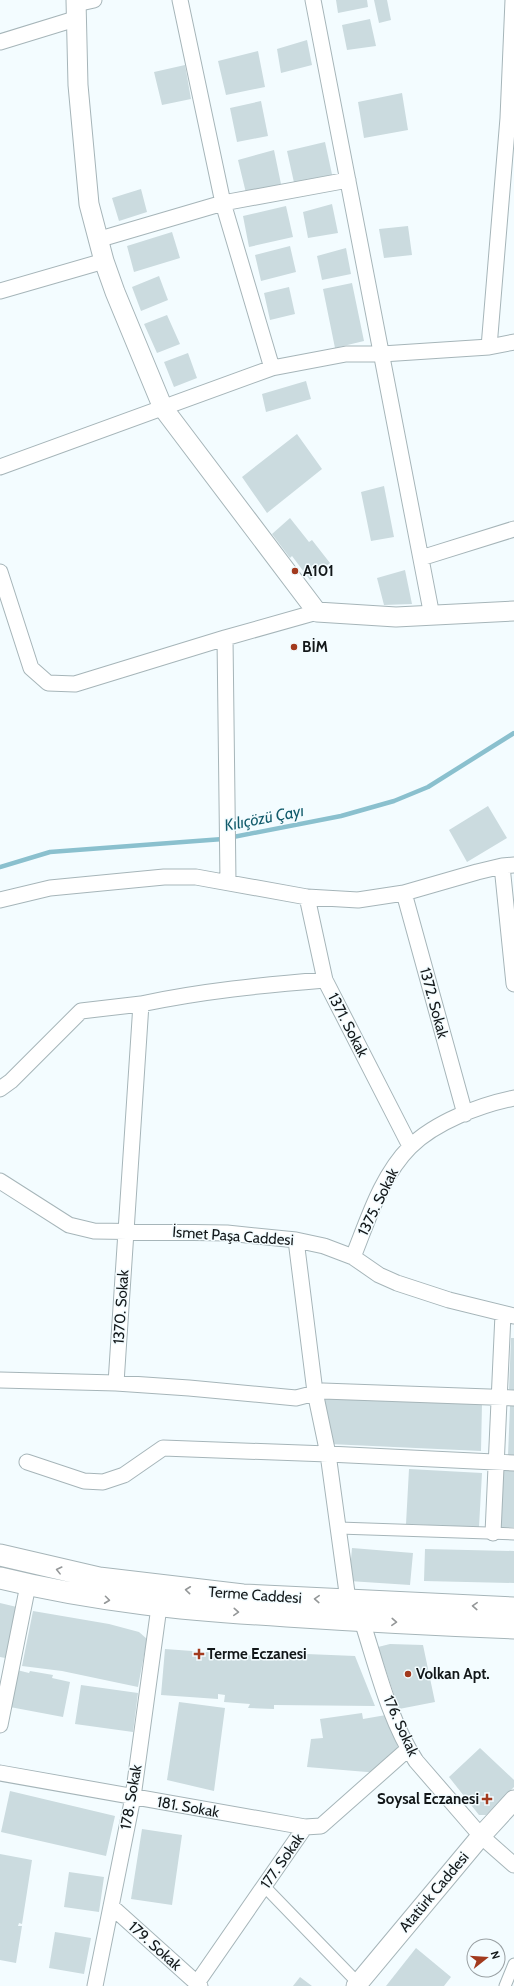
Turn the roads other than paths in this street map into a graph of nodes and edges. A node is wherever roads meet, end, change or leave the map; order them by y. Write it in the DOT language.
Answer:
graph roads {
  1 [pos="94,0"];
  2 [pos="180,0"];
  3 [pos="313,0"];
  4 [pos="513,0"];
  5 [pos="76,8"];
  6 [pos="0,42"];
  7 [pos="348,180"];
  8 [pos="223,204"];
  9 [pos="97,240"];
  10 [pos="104,261"];
  11 [pos="0,291"];
  12 [pos="514,342"];
  13 [pos="489,346"];
  14 [pos="382,354"];
  15 [pos="272,368"];
  16 [pos="163,408"];
  17 [pos="0,467"];
  18 [pos="514,528"];
  19 [pos="421,558"];
  20 [pos="0,572"];
  21 [pos="514,611"];
  22 [pos="316,612"];
  23 [pos="432,616"];
  24 [pos="225,638"];
  25 [pos="508,866"];
  26 [pos="228,881"];
  27 [pos="404,893"];
  28 [pos="307,896"];
  29 [pos="0,900"];
  30 [pos="325,980"];
  31 [pos="514,984"];
  32 [pos="141,1004"];
  33 [pos="0,1089"];
  34 [pos="514,1098"];
  35 [pos="465,1114"];
  36 [pos="410,1146"];
  37 [pos="0,1181"];
  38 [pos="126,1231"];
  39 [pos="296,1240"];
  40 [pos="353,1257"];
  41 [pos="509,1315"];
  42 [pos="0,1380"];
  43 [pos="116,1383"];
  44 [pos="315,1392"];
  45 [pos="507,1397"];
  46 [pos="328,1454"];
  47 [pos="27,1462"];
  48 [pos="497,1463"];
  49 [pos="514,1463"];
  50 [pos="339,1528"];
  51 [pos="493,1533"];
  52 [pos="514,1534"];
  53 [pos="0,1555"];
  54 [pos="0,1578"];
  55 [pos="28,1585"];
  56 [pos="348,1600"];
  57 [pos="159,1607"];
  58 [pos="514,1608"];
  59 [pos="362,1621"];
  60 [pos="514,1628"];
  61 [pos="0,1725"];
  62 [pos="408,1749"];
  63 [pos="0,1773"];
  64 [pos="133,1797"];
  65 [pos="514,1800"];
  66 [pos="305,1828"];
  67 [pos="481,1836"];
  68 [pos="514,1865"];
  69 [pos="264,1886"];
  70 [pos="111,1906"];
  71 [pos="514,1964"];
  72 [pos="198,1985"];
  73 [pos="357,1985"];
  74 [pos="94,1986"];
  75 [pos="505,1986"];
  1 -- 5 [label="street"];
  2 -- 8 [label="street"];
  3 -- 7 [label="street"];
  4 -- 13 [label="street"];
  5 -- 6 [label="street"];
  5 -- 9 [label="street"];
  7 -- 8 [label="street"];
  7 -- 14 [label="street"];
  8 -- 9 [label="street"];
  8 -- 15 [label="street"];
  9 -- 10 [label="street"];
  10 -- 11 [label="street"];
  10 -- 16 [label="street"];
  12 -- 13 [label="street"];
  13 -- 14 [label="street"];
  14 -- 15 [label="street"];
  14 -- 19 [label="street"];
  15 -- 16 [label="street"];
  16 -- 17 [label="street"];
  16 -- 22 [label="street"];
  18 -- 19 [label="street"];
  19 -- 23 [label="street"];
  20 -- 24 [label="street"];
  21 -- 23 [label="street"];
  22 -- 23 [label="street"];
  22 -- 24 [label="street"];
  24 -- 26 [label="street"];
  25 -- 27 [label="street"];
  25 -- 31 [label="street"];
  26 -- 28 [label="street"];
  26 -- 29 [label="street"];
  27 -- 28 [label="street"];
  27 -- 35 [label="street, 1372. Sokak"];
  28 -- 30 [label="street, 1371. Sokak"];
  30 -- 32 [label="street"];
  30 -- 36 [label="street, 1371. Sokak"];
  32 -- 33 [label="street"];
  32 -- 38 [label="street, 1370. Sokak"];
  34 -- 35 [label="street, 1375. Sokak"];
  35 -- 36 [label="street, 1375. Sokak"];
  36 -- 40 [label="street, 1375. Sokak"];
  37 -- 38 [label="street, İsmet Paşa Caddesi"];
  38 -- 39 [label="street, İsmet Paşa Caddesi"];
  38 -- 43 [label="street, 1370. Sokak"];
  39 -- 40 [label="street, İsmet Paşa Caddesi"];
  39 -- 44 [label="street"];
  40 -- 41 [label="street, İsmet Paşa Caddesi"];
  41 -- 45 [label="street"];
  42 -- 43 [label="street"];
  43 -- 44 [label="street"];
  44 -- 45 [label="street"];
  44 -- 46 [label="street"];
  45 -- 48 [label="street"];
  46 -- 47 [label="street"];
  46 -- 48 [label="street"];
  46 -- 50 [label="street"];
  48 -- 49 [label="street"];
  48 -- 51 [label="street"];
  50 -- 51 [label="street"];
  50 -- 56 [label="street"];
  51 -- 52 [label="street"];
  56 -- 53 [label="main road, Terme Caddesi, one-way"];
  54 -- 55 [label="main road, Terme Caddesi"];
  55 -- 57 [label="main road, Terme Caddesi, one-way"];
  55 -- 61 [label="street"];
  58 -- 56 [label="main road, Terme Caddesi, one-way"];
  57 -- 59 [label="main road, Terme Caddesi, one-way"];
  57 -- 64 [label="street, 178. Sokak"];
  59 -- 60 [label="main road, Terme Caddesi, one-way"];
  59 -- 62 [label="street, 176. Sokak"];
  62 -- 66 [label="street, 177. Sokak"];
  62 -- 67 [label="street, 176. Sokak"];
  63 -- 64 [label="street, 181. Sokak"];
  64 -- 66 [label="street, 181. Sokak"];
  64 -- 70 [label="street, 178. Sokak"];
  65 -- 67 [label="street, Atatürk Caddesi"];
  66 -- 69 [label="street, 177. Sokak"];
  67 -- 68 [label="street, 176. Sokak"];
  67 -- 73 [label="street, Atatürk Caddesi"];
  69 -- 72 [label="street, 177. Sokak"];
  69 -- 73 [label="street"];
  70 -- 72 [label="street, 179. Sokak"];
  70 -- 74 [label="street, 178. Sokak"];
  71 -- 75 [label="street"];
}
